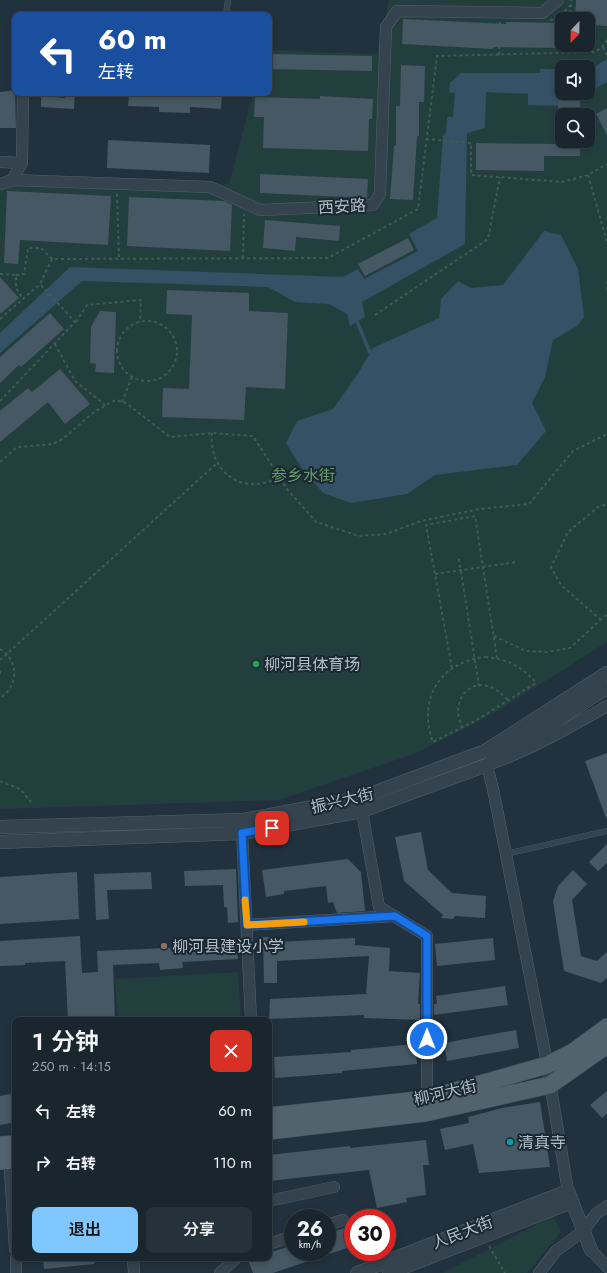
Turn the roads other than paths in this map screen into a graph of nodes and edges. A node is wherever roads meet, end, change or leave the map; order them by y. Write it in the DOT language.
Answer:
graph roads {
  1 [pos="228,0"];
  2 [pos="558,0"];
  3 [pos="226,12"];
  4 [pos="23,96"];
  5 [pos="0,162"];
  6 [pos="22,163"];
  7 [pos="12,180"];
  8 [pos="0,184"];
  9 [pos="607,673"];
  10 [pos="607,688"];
  11 [pos="607,706"];
  12 [pos="487,765"];
  13 [pos="362,811"];
  14 [pos="0,827"];
  15 [pos="607,831"];
  16 [pos="242,833"];
  17 [pos="0,842"];
  18 [pos="506,854"];
  19 [pos="395,916"];
  20 [pos="247,925"];
  21 [pos="252,1017"];
  22 [pos="607,1027"];
  23 [pos="607,1045"];
  24 [pos="547,1065"];
  25 [pos="550,1085"];
  26 [pos="428,1099"];
  27 [pos="272,1116"];
  28 [pos="272,1131"];
  29 [pos="8,1152"];
  30 [pos="334,1187"];
  31 [pos="570,1196"];
  32 [pos="272,1200"];
  33 [pos="607,1206"];
  34 [pos="12,1207"];
  35 [pos="343,1220"];
  36 [pos="336,1222"];
  37 [pos="583,1231"];
  38 [pos="284,1239"];
  39 [pos="272,1243"];
  40 [pos="591,1250"];
  41 [pos="16,1261"];
  42 [pos="134,1261"];
  43 [pos="233,1261"];
  44 [pos="607,1267"];
  45 [pos="12,1273"];
  46 [pos="16,1273"];
  47 [pos="134,1273"];
  48 [pos="220,1273"];
  49 [pos="357,1273"];
  50 [pos="389,1273"];
  51 [pos="539,1273"];
  1 -- 3 [label="lane"];
  2 -- 7 [label="street, 西安路"];
  4 -- 6 [label="street"];
  5 -- 6 [label="street"];
  6 -- 7 [label="street"];
  7 -- 8 [label="street, 西安路"];
  9 -- 14 [label="street, 振兴大街"];
  10 -- 12 [label="street, 振兴大街"];
  11 -- 12 [label="street"];
  12 -- 13 [label="street, 振兴大街"];
  12 -- 18 [label="street"];
  13 -- 16 [label="street, 振兴大街"];
  13 -- 19 [label="street"];
  15 -- 18 [label="lane"];
  16 -- 17 [label="street, 振兴大街"];
  16 -- 20 [label="street"];
  18 -- 24 [label="street"];
  19 -- 20 [label="street"];
  19 -- 26 [label="street"];
  20 -- 21 [label="street"];
  22 -- 24 [label="main road, 柳河大街"];
  23 -- 25 [label="main road, 柳河大街"];
  24 -- 25 [label="street"];
  24 -- 26 [label="main road, 柳河大街"];
  25 -- 28 [label="main road, 柳河大街"];
  25 -- 31 [label="street"];
  26 -- 27 [label="main road, 柳河大街"];
  29 -- 34 [label="street"];
  30 -- 32 [label="street"];
  31 -- 37 [label="street"];
  31 -- 49 [label="street, 人民大街"];
  31 -- 50 [label="street, 人民大街"];
  33 -- 37 [label="street"];
  35 -- 36 [label="street"];
  37 -- 40 [label="street"];
  37 -- 51 [label="street"];
  38 -- 39 [label="street"];
  40 -- 44 [label="street"];
  41 -- 46 [label="street"];
  42 -- 47 [label="street"];
  43 -- 48 [label="street"];
  45 -- 46 [label="street"];
}
